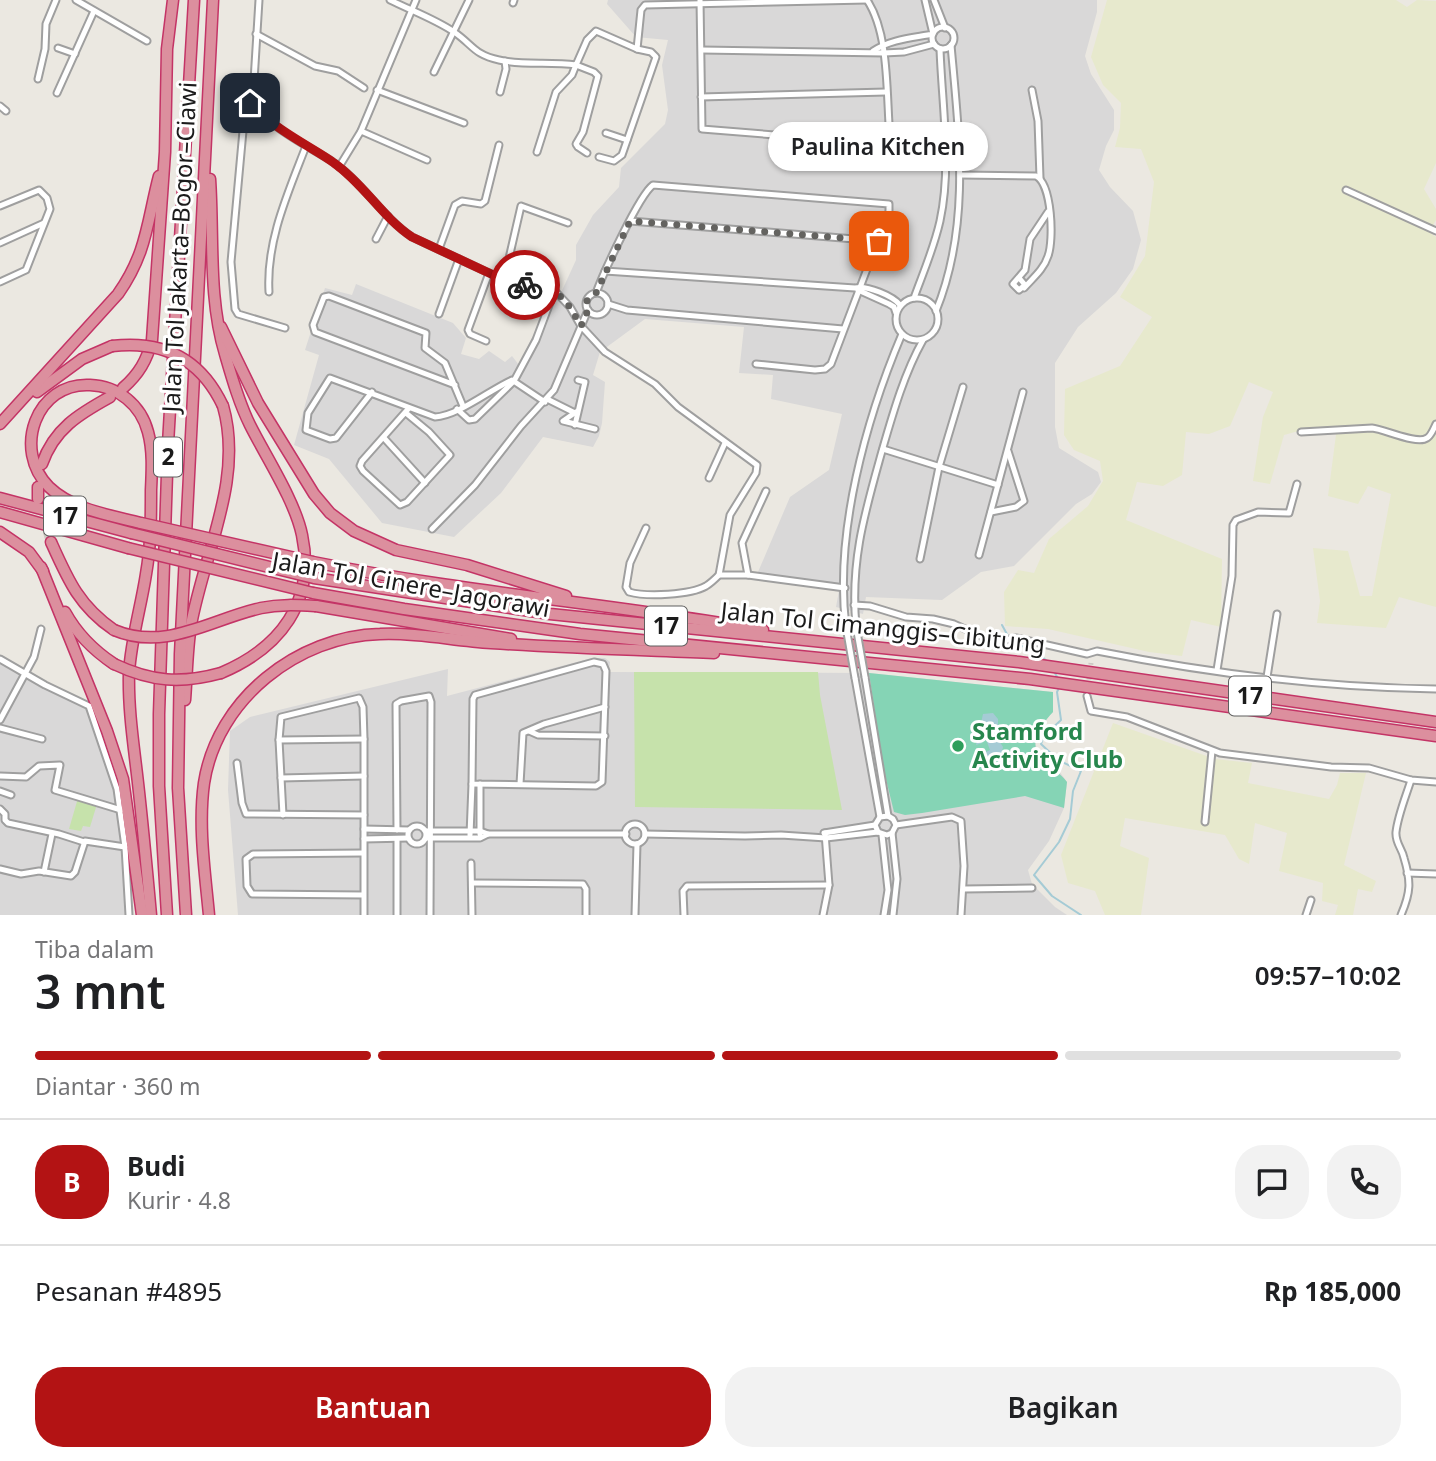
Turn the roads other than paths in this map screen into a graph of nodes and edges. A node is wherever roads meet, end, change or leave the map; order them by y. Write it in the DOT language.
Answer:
graph roads {
  1 [pos="56,0"];
  2 [pos="76,0"];
  3 [pos="173,0"];
  4 [pos="194,0"];
  5 [pos="214,0"];
  6 [pos="259,0"];
  7 [pos="390,0"];
  8 [pos="416,0"];
  9 [pos="469,0"];
  10 [pos="867,0"];
  11 [pos="925,0"];
  12 [pos="934,0"];
  13 [pos="700,1"];
  14 [pos="94,11"];
  15 [pos="412,12"];
  16 [pos="946,28"];
  17 [pos="454,32"];
  18 [pos="256,34"];
  19 [pos="933,34"];
  20 [pos="147,41"];
  21 [pos="934,44"];
  22 [pos="883,45"];
  23 [pos="951,45"];
  24 [pos="58,48"];
  25 [pos="637,49"];
  26 [pos="940,49"];
  27 [pos="702,50"];
  28 [pos="873,51"];
  29 [pos="884,53"];
  30 [pos="75,54"];
  31 [pos="505,61"];
  32 [pos="576,65"];
  33 [pos="434,72"];
  34 [pos="37,79"];
  35 [pos="364,88"];
  36 [pos="377,90"];
  37 [pos="1032,90"];
  38 [pos="500,92"];
  39 [pos="886,92"];
  40 [pos="57,93"];
  41 [pos="701,97"];
  42 [pos="253,101"];
  43 [pos="0,106"];
  44 [pos="6,111"];
  45 [pos="464,123"];
  46 [pos="361,131"];
  47 [pos="606,133"];
  48 [pos="207,137"];
  49 [pos="627,140"];
  50 [pos="499,145"];
  51 [pos="306,146"];
  52 [pos="165,152"];
  53 [pos="537,152"];
  54 [pos="587,153"];
  55 [pos="599,157"];
  56 [pos="427,160"];
  57 [pos="339,167"];
  58 [pos="960,175"];
  59 [pos="1040,178"];
  60 [pos="1346,190"];
  61 [pos="0,206"];
  62 [pos="1048,212"];
  63 [pos="388,216"];
  64 [pos="630,221"];
  65 [pos="44,223"];
  66 [pos="568,223"];
  67 [pos="1436,231"];
  68 [pos="376,239"];
  69 [pos="879,241"];
  70 [pos="0,243"];
  71 [pos="439,250"];
  72 [pos="459,259"];
  73 [pos="1025,270"];
  74 [pos="605,271"];
  75 [pos="489,273"];
  76 [pos="1034,277"];
  77 [pos="1020,279"];
  78 [pos="504,280"];
  79 [pos="0,282"];
  80 [pos="1024,288"];
  81 [pos="859,289"];
  82 [pos="270,292"];
  83 [pos="596,293"];
  84 [pos="914,298"];
  85 [pos="551,300"];
  86 [pos="608,304"];
  87 [pos="900,305"];
  88 [pos="588,310"];
  89 [pos="936,311"];
  90 [pos="439,314"];
  91 [pos="896,314"];
  92 [pos="216,317"];
  93 [pos="581,326"];
  94 [pos="285,327"];
  95 [pos="843,329"];
  96 [pos="902,334"];
  97 [pos="923,340"];
  98 [pos="486,341"];
  99 [pos="756,364"];
  100 [pos="578,380"];
  101 [pos="514,381"];
  102 [pos="454,385"];
  103 [pos="963,387"];
  104 [pos="123,388"];
  105 [pos="1023,391"];
  106 [pos="372,392"];
  107 [pos="110,397"];
  108 [pos="546,400"];
  109 [pos="460,407"];
  110 [pos="15,410"];
  111 [pos="407,410"];
  112 [pos="576,412"];
  113 [pos="439,417"];
  114 [pos="0,424"];
  115 [pos="1436,424"];
  116 [pos="575,425"];
  117 [pos="595,429"];
  118 [pos="429,432"];
  119 [pos="1301,432"];
  120 [pos="384,438"];
  121 [pos="725,443"];
  122 [pos="883,449"];
  123 [pos="1007,450"];
  124 [pos="42,464"];
  125 [pos="939,467"];
  126 [pos="709,478"];
  127 [pos="425,483"];
  128 [pos="1297,484"];
  129 [pos="998,485"];
  130 [pos="38,487"];
  131 [pos="766,491"];
  132 [pos="0,498"];
  133 [pos="38,499"];
  134 [pos="0,512"];
  135 [pos="991,512"];
  136 [pos="646,528"];
  137 [pos="432,529"];
  138 [pos="0,531"];
  139 [pos="51,542"];
  140 [pos="979,555"];
  141 [pos="919,559"];
  142 [pos="41,567"];
  143 [pos="719,575"];
  144 [pos="748,575"];
  145 [pos="845,587"];
  146 [pos="589,604"];
  147 [pos="854,605"];
  148 [pos="1277,614"];
  149 [pos="41,629"];
  150 [pos="842,644"];
  151 [pos="557,647"];
  152 [pos="1087,654"];
  153 [pos="823,658"];
  154 [pos="0,659"];
  155 [pos="1091,663"];
  156 [pos="1217,670"];
  157 [pos="26,673"];
  158 [pos="1267,677"];
  159 [pos="1436,689"];
  160 [pos="1087,696"];
  161 [pos="605,707"];
  162 [pos="2,709"];
  163 [pos="0,719"];
  164 [pos="1436,722"];
  165 [pos="0,729"];
  166 [pos="178,731"];
  167 [pos="529,732"];
  168 [pos="605,736"];
  169 [pos="1436,736"];
  170 [pos="42,739"];
  171 [pos="364,739"];
  172 [pos="279,740"];
  173 [pos="1212,751"];
  174 [pos="237,763"];
  175 [pos="0,776"];
  176 [pos="364,776"];
  177 [pos="281,778"];
  178 [pos="1411,780"];
  179 [pos="1436,782"];
  180 [pos="472,784"];
  181 [pos="480,784"];
  182 [pos="520,784"];
  183 [pos="0,791"];
  184 [pos="11,795"];
  185 [pos="0,809"];
  186 [pos="121,810"];
  187 [pos="283,815"];
  188 [pos="363,815"];
  189 [pos="888,816"];
  190 [pos="880,817"];
  191 [pos="5,820"];
  192 [pos="1205,822"];
  193 [pos="875,824"];
  194 [pos="896,825"];
  195 [pos="0,828"];
  196 [pos="364,829"];
  197 [pos="397,830"];
  198 [pos="409,830"];
  199 [pos="892,833"];
  200 [pos="52,834"];
  201 [pos="480,834"];
  202 [pos="626,834"];
  203 [pos="645,834"];
  204 [pos="880,834"];
  205 [pos="428,835"];
  206 [pos="470,835"];
  207 [pos="826,835"];
  208 [pos="408,838"];
  209 [pos="364,839"];
  210 [pos="397,839"];
  211 [pos="84,842"];
  212 [pos="637,844"];
  213 [pos="125,847"];
  214 [pos="363,853"];
  215 [pos="471,863"];
  216 [pos="0,869"];
  217 [pos="44,872"];
  218 [pos="1407,873"];
  219 [pos="1436,874"];
  220 [pos="473,883"];
  221 [pos="829,885"];
  222 [pos="1032,888"];
  223 [pos="964,889"];
  224 [pos="363,895"];
  225 [pos="1311,900"];
  226 [pos="130,915"];
  227 [pos="142,915"];
  228 [pos="151,915"];
  229 [pos="167,915"];
  230 [pos="186,915"];
  231 [pos="209,915"];
  232 [pos="363,915"];
  233 [pos="397,915"];
  234 [pos="430,915"];
  235 [pos="472,915"];
  236 [pos="586,915"];
  237 [pos="635,915"];
  238 [pos="684,915"];
  239 [pos="823,915"];
  240 [pos="884,915"];
  241 [pos="893,915"];
  242 [pos="961,915"];
  243 [pos="1306,915"];
  244 [pos="1401,915"];
  1 -- 34 [label="street"];
  2 -- 14 [label="street"];
  3 -- 52 [label="highway"];
  4 -- 229 [label="highway, Jalan Tol Jakarta–Bogor–Ciawi / 2"];
  5 -- 48 [label="highway, Jalan Tol Jakarta–Bogor–Ciawi / 2"];
  6 -- 18 [label="street"];
  7 -- 15 [label="street"];
  8 -- 15 [label="street"];
  9 -- 17 [label="street"];
  10 -- 13 [label="street"];
  10 -- 22 [label="street"];
  11 -- 19 [label="street"];
  12 -- 16 [label="street"];
  13 -- 25 [label="street"];
  13 -- 27 [label="street"];
  14 -- 20 [label="street"];
  14 -- 30 [label="street"];
  15 -- 17 [label="street"];
  15 -- 36 [label="street"];
  16 -- 19 [label="street"];
  16 -- 23 [label="street"];
  17 -- 31 [label="street"];
  17 -- 33 [label="street"];
  18 -- 35 [label="street"];
  18 -- 42 [label="street"];
  19 -- 21 [label="street"];
  19 -- 22 [label="street"];
  21 -- 26 [label="street"];
  21 -- 29 [label="street"];
  22 -- 28 [label="street"];
  22 -- 29 [label="street"];
  23 -- 26 [label="street"];
  23 -- 58 [label="street"];
  24 -- 30 [label="street"];
  25 -- 32 [label="street"];
  25 -- 49 [label="street"];
  26 -- 84 [label="street"];
  27 -- 28 [label="street"];
  27 -- 41 [label="street"];
  28 -- 29 [label="street"];
  29 -- 39 [label="street"];
  30 -- 40 [label="street"];
  31 -- 32 [label="street"];
  31 -- 38 [label="street"];
  32 -- 53 [label="street"];
  32 -- 54 [label="street"];
  36 -- 45 [label="street"];
  36 -- 46 [label="street"];
  37 -- 59 [label="street"];
  39 -- 41 [label="street"];
  39 -- 41 [label="street"];
  42 -- 51 [label="street"];
  42 -- 94 [label="street"];
  43 -- 44 [label="street"];
  46 -- 56 [label="street"];
  46 -- 57 [label="street"];
  47 -- 49 [label="street"];
  48 -- 92 [label="highway"];
  48 -- 166 [label="highway, Jalan Tol Jakarta–Bogor–Ciawi / 2"];
  49 -- 55 [label="street"];
  50 -- 71 [label="street"];
  51 -- 57 [label="street"];
  51 -- 82 [label="street"];
  52 -- 104 [label="highway"];
  52 -- 110 [label="highway"];
  57 -- 63 [label="street"];
  58 -- 59 [label="street"];
  58 -- 89 [label="street"];
  59 -- 62 [label="street"];
  60 -- 67 [label="street"];
  61 -- 65 [label="street"];
  62 -- 73 [label="street"];
  62 -- 76 [label="street"];
  63 -- 68 [label="street"];
  63 -- 71 [label="street"];
  64 -- 69 [label="street"];
  64 -- 69 [label="street"];
  64 -- 74 [label="street"];
  65 -- 70 [label="street"];
  65 -- 79 [label="street"];
  66 -- 78 [label="street"];
  69 -- 81 [label="street"];
  71 -- 72 [label="street"];
  72 -- 75 [label="street"];
  72 -- 90 [label="street"];
  73 -- 76 [label="street"];
  73 -- 77 [label="street"];
  74 -- 81 [label="street"];
  74 -- 83 [label="street"];
  75 -- 78 [label="street"];
  75 -- 98 [label="street"];
  76 -- 80 [label="street"];
  77 -- 80 [label="street"];
  77 -- 80 [label="street"];
  78 -- 93 [label="street"];
  81 -- 87 [label="street"];
  81 -- 91 [label="street"];
  81 -- 95 [label="street"];
  83 -- 86 [label="street"];
  83 -- 88 [label="street"];
  84 -- 87 [label="street"];
  84 -- 89 [label="street"];
  85 -- 101 [label="street"];
  86 -- 88 [label="street"];
  86 -- 95 [label="street"];
  87 -- 91 [label="street"];
  88 -- 93 [label="street"];
  89 -- 97 [label="street"];
  91 -- 96 [label="street"];
  92 -- 142 [label="highway, bridge"];
  92 -- 146 [label="highway"];
  93 -- 108 [label="street"];
  93 -- 121 [label="street"];
  95 -- 99 [label="street"];
  96 -- 97 [label="street"];
  96 -- 145 [label="street"];
  97 -- 122 [label="street"];
  100 -- 112 [label="street"];
  101 -- 108 [label="street"];
  101 -- 109 [label="street"];
  101 -- 109 [label="street"];
  102 -- 102 [label="street"];
  102 -- 109 [label="street"];
  103 -- 125 [label="street"];
  105 -- 123 [label="street"];
  106 -- 106 [label="street"];
  106 -- 111 [label="street"];
  107 -- 124 [label="highway"];
  108 -- 112 [label="street"];
  108 -- 137 [label="street"];
  109 -- 113 [label="street"];
  110 -- 114 [label="highway"];
  110 -- 166 [label="highway, bridge"];
  111 -- 113 [label="street"];
  111 -- 118 [label="street"];
  111 -- 120 [label="street"];
  112 -- 116 [label="street"];
  112 -- 116 [label="street"];
  113 -- 118 [label="street"];
  115 -- 119 [label="street"];
  116 -- 117 [label="street"];
  118 -- 127 [label="street"];
  120 -- 127 [label="street"];
  120 -- 127 [label="street"];
  121 -- 126 [label="street"];
  121 -- 143 [label="street"];
  122 -- 125 [label="street"];
  122 -- 147 [label="street"];
  123 -- 129 [label="street"];
  123 -- 135 [label="street"];
  125 -- 129 [label="street"];
  125 -- 141 [label="street"];
  128 -- 156 [label="street"];
  129 -- 135 [label="street"];
  130 -- 133 [label="highway"];
  131 -- 144 [label="street"];
  132 -- 150 [label="highway, Jalan Tol Cimanggis–Cibitung / 17, bridge"];
  134 -- 153 [label="highway, Jalan Tol Cinere–Jagorawi / 17, bridge"];
  135 -- 140 [label="street"];
  136 -- 143 [label="street"];
  138 -- 142 [label="highway"];
  139 -- 151 [label="highway, bridge"];
  142 -- 227 [label="highway"];
  143 -- 144 [label="street"];
  144 -- 145 [label="street"];
  145 -- 190 [label="street, bridge"];
  146 -- 150 [label="highway"];
  146 -- 228 [label="highway, bridge"];
  147 -- 152 [label="street"];
  147 -- 189 [label="street, bridge"];
  148 -- 158 [label="street"];
  149 -- 157 [label="street"];
  150 -- 164 [label="highway, Jalan Tol Cimanggis–Cibitung / 17"];
  151 -- 153 [label="highway"];
  151 -- 231 [label="highway"];
  152 -- 155 [label="street"];
  152 -- 156 [label="street"];
  153 -- 169 [label="highway, Jalan Tol Cimanggis–Cibitung / 17"];
  154 -- 157 [label="street"];
  156 -- 158 [label="street"];
  157 -- 162 [label="street"];
  157 -- 186 [label="street"];
  158 -- 159 [label="street"];
  160 -- 173 [label="street"];
  161 -- 167 [label="street"];
  161 -- 168 [label="street"];
  161 -- 180 [label="street"];
  162 -- 163 [label="street"];
  165 -- 170 [label="street"];
  166 -- 230 [label="highway, Jalan Tol Jakarta–Bogor–Ciawi / 2"];
  167 -- 168 [label="street"];
  167 -- 182 [label="street"];
  168 -- 182 [label="street"];
  171 -- 172 [label="street"];
  171 -- 172 [label="street"];
  171 -- 176 [label="street"];
  172 -- 177 [label="street"];
  173 -- 178 [label="street"];
  173 -- 192 [label="street"];
  174 -- 187 [label="street"];
  175 -- 186 [label="street"];
  176 -- 177 [label="street"];
  176 -- 188 [label="street"];
  177 -- 187 [label="street"];
  178 -- 179 [label="street"];
  178 -- 218 [label="street"];
  180 -- 181 [label="street"];
  180 -- 206 [label="street"];
  181 -- 182 [label="street"];
  181 -- 201 [label="street"];
  183 -- 184 [label="street"];
  185 -- 191 [label="street"];
  186 -- 213 [label="street"];
  187 -- 188 [label="street"];
  188 -- 196 [label="street"];
  189 -- 190 [label="street"];
  189 -- 194 [label="street"];
  190 -- 193 [label="street"];
  191 -- 195 [label="street"];
  191 -- 200 [label="street"];
  193 -- 204 [label="street"];
  193 -- 207 [label="street"];
  194 -- 199 [label="street"];
  194 -- 223 [label="street"];
  196 -- 197 [label="street"];
  196 -- 209 [label="street"];
  197 -- 198 [label="street"];
  197 -- 205 [label="street"];
  198 -- 205 [label="street"];
  198 -- 208 [label="street"];
  199 -- 204 [label="street"];
  199 -- 241 [label="street"];
  200 -- 211 [label="street"];
  200 -- 217 [label="street"];
  201 -- 202 [label="street"];
  201 -- 206 [label="street"];
  202 -- 203 [label="street"];
  202 -- 212 [label="street"];
  203 -- 207 [label="street"];
  203 -- 212 [label="street"];
  204 -- 207 [label="street"];
  204 -- 240 [label="street"];
  205 -- 206 [label="street"];
  205 -- 208 [label="street"];
  205 -- 234 [label="street"];
  207 -- 221 [label="street"];
  208 -- 210 [label="street"];
  209 -- 210 [label="street"];
  209 -- 214 [label="street"];
  210 -- 233 [label="street"];
  211 -- 213 [label="street"];
  211 -- 217 [label="street"];
  212 -- 237 [label="street"];
  213 -- 226 [label="street"];
  214 -- 224 [label="street"];
  214 -- 224 [label="street"];
  215 -- 220 [label="street"];
  216 -- 217 [label="street"];
  218 -- 219 [label="street"];
  218 -- 244 [label="street"];
  220 -- 235 [label="street"];
  220 -- 236 [label="street"];
  221 -- 238 [label="street"];
  221 -- 239 [label="street"];
  222 -- 223 [label="street"];
  223 -- 242 [label="street"];
  224 -- 232 [label="street"];
  225 -- 243 [label="street"];
}
